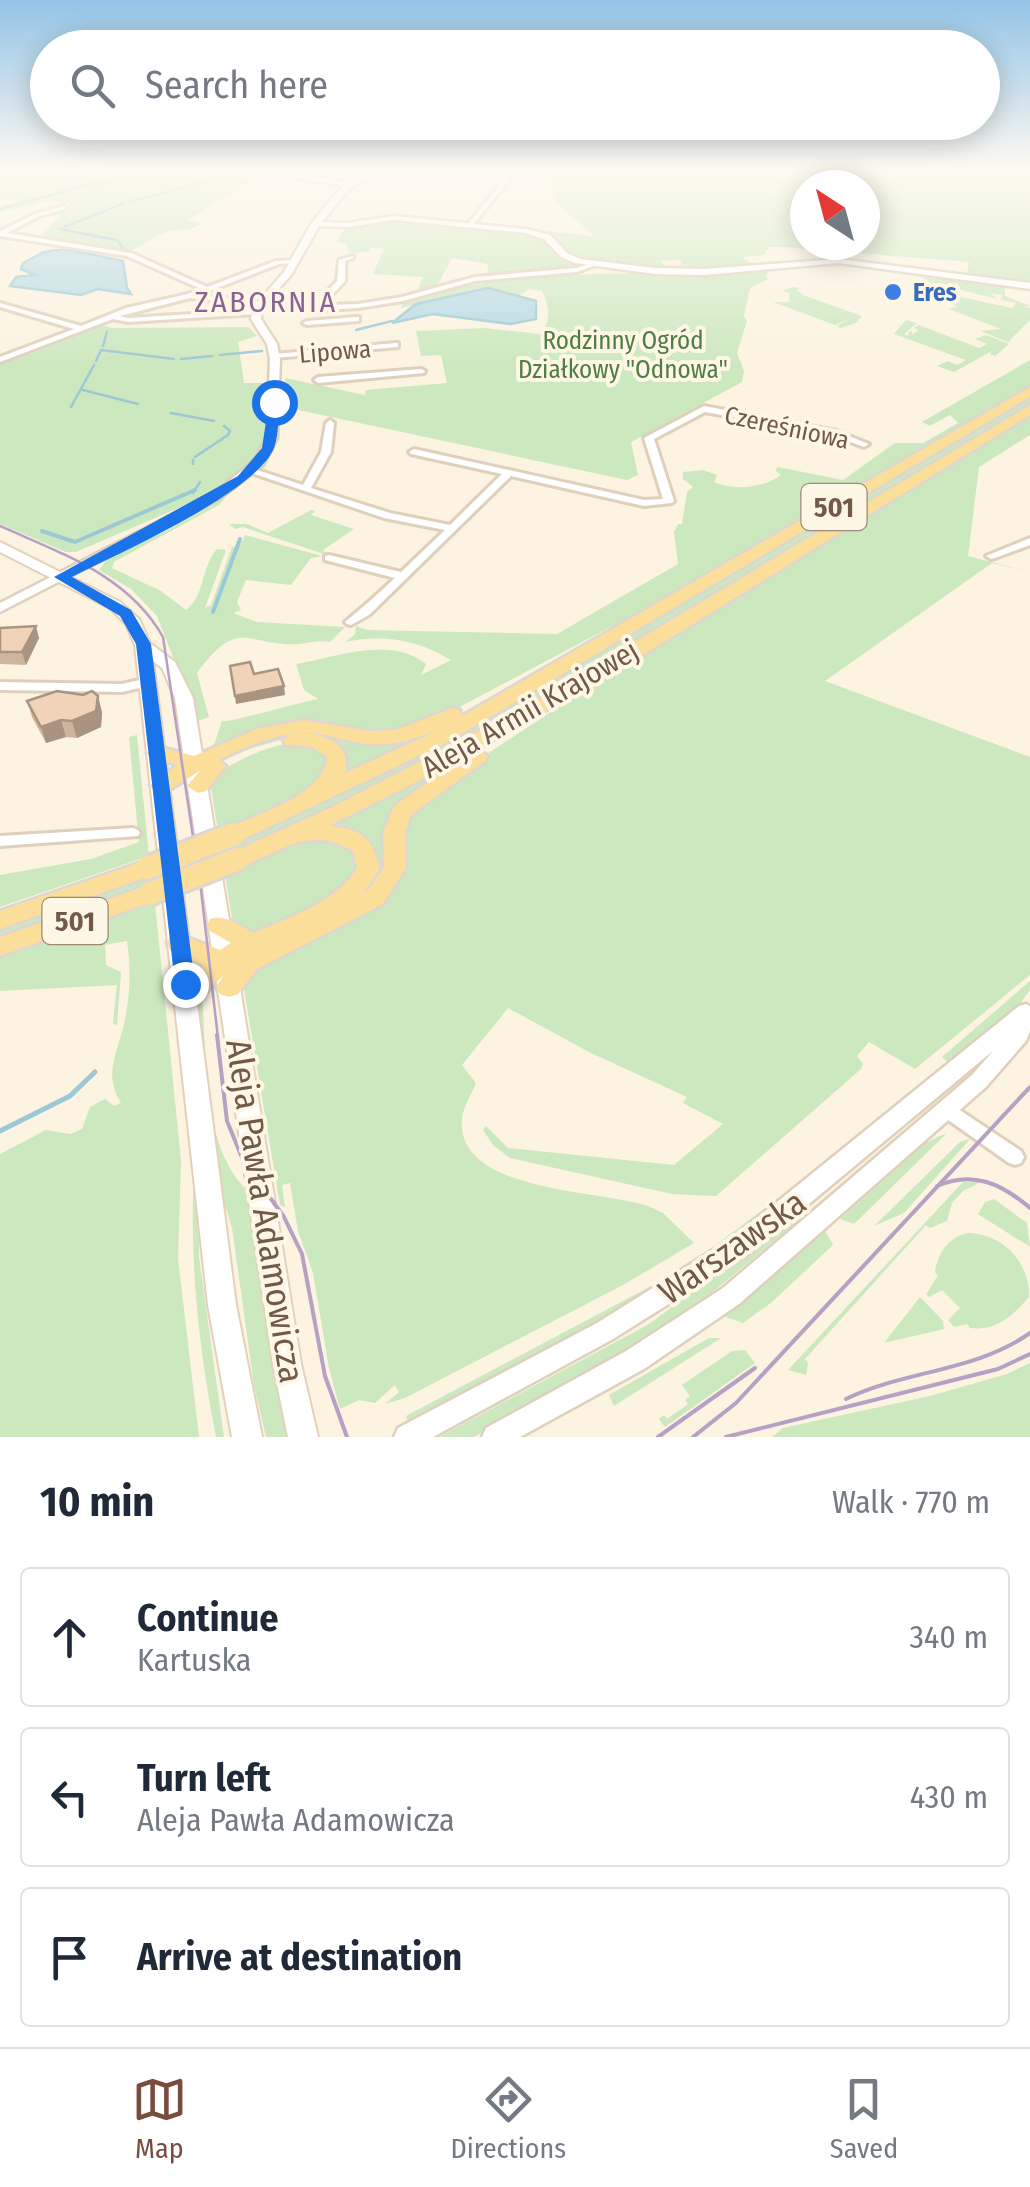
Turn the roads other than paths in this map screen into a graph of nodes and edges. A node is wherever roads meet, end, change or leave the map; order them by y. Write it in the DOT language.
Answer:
graph roads {
  1 [pos="7,235"];
  2 [pos="309,235"];
  3 [pos="541,235"];
  4 [pos="351,257"];
  5 [pos="294,262"];
  6 [pos="593,264"];
  7 [pos="1030,286"];
  8 [pos="206,290"];
  9 [pos="190,296"];
  10 [pos="0,305"];
  11 [pos="257,308"];
  12 [pos="323,308"];
  13 [pos="305,309"];
  14 [pos="113,316"];
  15 [pos="356,319"];
  16 [pos="82,328"];
  17 [pos="395,346"];
  18 [pos="317,353"];
  19 [pos="275,356"];
  20 [pos="0,360"];
  21 [pos="421,370"];
  22 [pos="1030,391"];
  23 [pos="1030,409"];
  24 [pos="330,424"];
  25 [pos="864,444"];
  26 [pos="414,452"];
  27 [pos="251,471"];
  28 [pos="508,474"];
  29 [pos="306,488"];
  30 [pos="450,528"];
  31 [pos="1030,541"];
  32 [pos="0,546"];
  33 [pos="991,556"];
  34 [pos="330,558"];
  35 [pos="57,575"];
  36 [pos="402,576"];
  37 [pos="0,606"];
  38 [pos="351,622"];
  39 [pos="638,622"];
  40 [pos="143,644"];
  41 [pos="148,682"];
  42 [pos="581,682"];
  43 [pos="0,686"];
  44 [pos="157,753"];
  45 [pos="202,764"];
  46 [pos="161,785"];
  47 [pos="304,804"];
  48 [pos="299,832"];
  49 [pos="133,833"];
  50 [pos="0,841"];
  51 [pos="0,920"];
  52 [pos="219,926"];
  53 [pos="179,943"];
  54 [pos="0,947"];
  55 [pos="241,956"];
  56 [pos="229,987"];
  57 [pos="186,996"];
  58 [pos="1028,1009"];
  59 [pos="926,1095"];
  60 [pos="946,1109"];
  61 [pos="1015,1157"];
  62 [pos="247,1437"];
  63 [pos="303,1437"];
  64 [pos="407,1437"];
  65 [pos="495,1437"];
  1 -- 8 [label="street"];
  2 -- 5 [label="street"];
  3 -- 6 [label="street"];
  4 -- 12 [label="street"];
  5 -- 8 [label="street"];
  5 -- 11 [label="street"];
  6 -- 7 [label="street"];
  6 -- 12 [label="street"];
  8 -- 9 [label="street"];
  9 -- 11 [label="street"];
  9 -- 14 [label="street"];
  10 -- 16 [label="street"];
  11 -- 13 [label="street"];
  11 -- 14 [label="street"];
  11 -- 19 [label="street"];
  12 -- 13 [label="street"];
  13 -- 15 [label="street"];
  14 -- 16 [label="street"];
  16 -- 20 [label="street"];
  17 -- 18 [label="street, Lipowa"];
  18 -- 19 [label="street, Lipowa"];
  18 -- 21 [label="street"];
  19 -- 27 [label="street"];
  22 -- 39 [label="main road, Aleja Armii Krajowej / 501"];
  23 -- 42 [label="main road, Aleja Armii Krajowej / 501"];
  24 -- 29 [label="street"];
  25 -- 28 [label="street, Czereśniowa"];
  26 -- 28 [label="street, Czereśniowa"];
  27 -- 29 [label="street"];
  27 -- 35 [label="street"];
  28 -- 30 [label="street"];
  29 -- 30 [label="street"];
  30 -- 36 [label="street"];
  31 -- 33 [label="street"];
  32 -- 35 [label="main road"];
  34 -- 36 [label="street"];
  35 -- 37 [label="street"];
  35 -- 40 [label="main road"];
  36 -- 38 [label="street"];
  39 -- 45 [label="main road"];
  39 -- 47 [label="main road, Aleja Armii Krajowej / 501"];
  40 -- 41 [label="main road, Aleja Pawła Adamowicza"];
  40 -- 45 [label="main road"];
  41 -- 43 [label="street"];
  41 -- 44 [label="main road, Aleja Pawła Adamowicza"];
  42 -- 48 [label="main road, Aleja Armii Krajowej / 501"];
  42 -- 55 [label="main road"];
  44 -- 45 [label="main road"];
  44 -- 46 [label="main road, Aleja Pawła Adamowicza"];
  45 -- 46 [label="main road"];
  45 -- 47 [label="main road"];
  45 -- 52 [label="main road"];
  46 -- 53 [label="main road, Aleja Pawła Adamowicza"];
  47 -- 51 [label="main road, Aleja Armii Krajowej / 501, bridge"];
  48 -- 54 [label="main road, Aleja Armii Krajowej / 501, bridge"];
  48 -- 55 [label="main road"];
  49 -- 50 [label="street"];
  52 -- 55 [label="main road"];
  53 -- 55 [label="main road"];
  53 -- 57 [label="main road, Aleja Pawła Adamowicza"];
  55 -- 56 [label="main road"];
  55 -- 57 [label="main road"];
  56 -- 63 [label="main road, Aleja Pawła Adamowicza"];
  57 -- 62 [label="main road, Aleja Pawła Adamowicza"];
  58 -- 59 [label="street, Warszawska"];
  58 -- 60 [label="street, Warszawska"];
  59 -- 60 [label="street"];
  59 -- 64 [label="street, Warszawska"];
  60 -- 61 [label="street"];
  60 -- 65 [label="street, Warszawska"];
}
